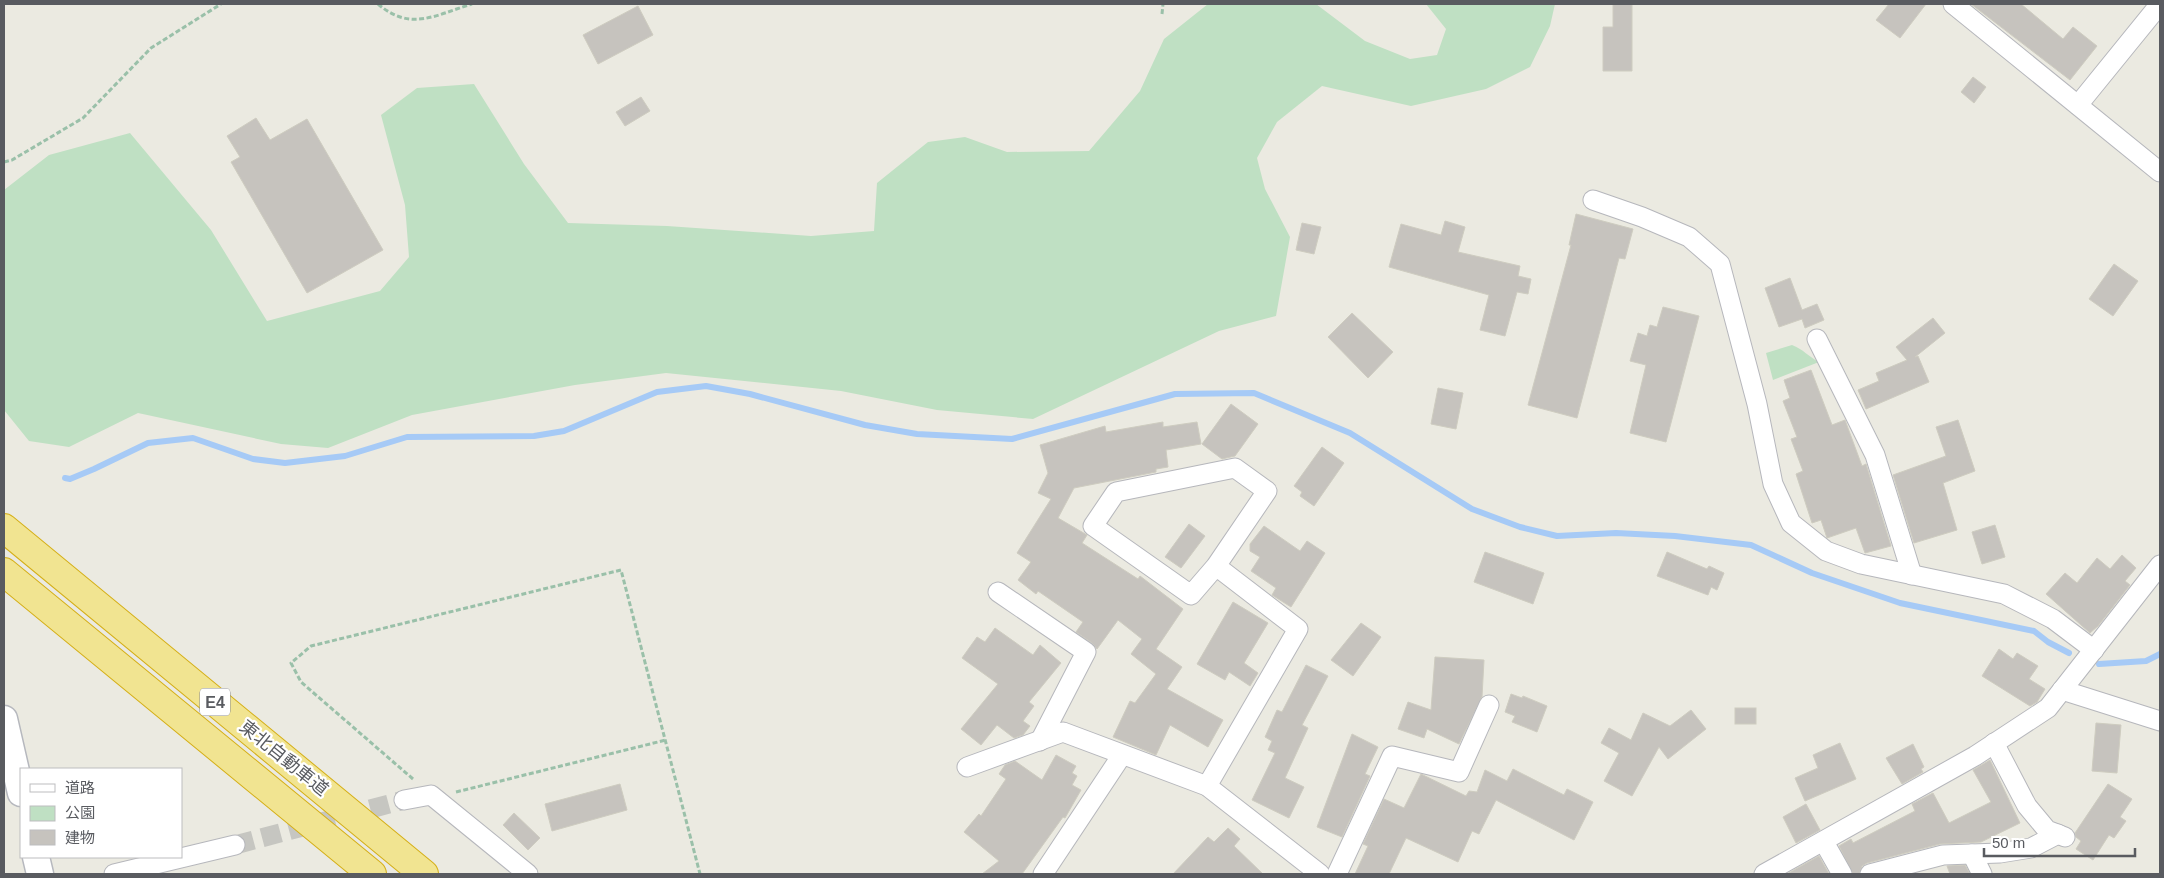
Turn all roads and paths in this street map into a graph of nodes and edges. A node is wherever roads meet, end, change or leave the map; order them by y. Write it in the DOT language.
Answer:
graph roads {
  1 [pos="221,4"];
  2 [pos="378,4"];
  3 [pos="472,4"];
  4 [pos="1163,4"];
  5 [pos="1953,4"];
  6 [pos="2160,4"];
  7 [pos="1162,14"];
  8 [pos="2078,105"];
  9 [pos="4,162"];
  10 [pos="2160,172"];
  11 [pos="1593,200"];
  12 [pos="1818,339"];
  13 [pos="4,529"];
  14 [pos="2160,565"];
  15 [pos="1216,566"];
  16 [pos="4,572"];
  17 [pos="1912,575"];
  18 [pos="998,592"];
  19 [pos="2094,650"];
  20 [pos="2062,690"];
  21 [pos="1489,705"];
  22 [pos="4,719"];
  23 [pos="2160,721"];
  24 [pos="666,740"];
  25 [pos="1040,741"];
  26 [pos="1994,743"];
  27 [pos="1122,755"];
  28 [pos="967,767"];
  29 [pos="1207,786"];
  30 [pos="20,789"];
  31 [pos="432,795"];
  32 [pos="404,800"];
  33 [pos="1824,842"];
  34 [pos="234,845"];
  35 [pos="1972,854"];
  36 [pos="36,858"];
  37 [pos="180,858"];
  38 [pos="182,858"];
  39 [pos="40,874"];
  40 [pos="114,874"];
  41 [pos="372,874"];
  42 [pos="424,874"];
  43 [pos="528,874"];
  44 [pos="700,874"];
  45 [pos="1043,874"];
  46 [pos="1320,874"];
  47 [pos="1337,874"];
  48 [pos="1764,874"];
  49 [pos="1842,874"];
  50 [pos="1870,874"];
  51 [pos="1982,874"];
  1 -- 9 [label="path"];
  2 -- 3 [label="path"];
  4 -- 7 [label="path"];
  5 -- 8 [label="street"];
  6 -- 8 [label="street"];
  8 -- 10 [label="street"];
  11 -- 17 [label="street"];
  12 -- 17 [label="street"];
  13 -- 42 [label="highway, 東北自動車道 / E4"];
  14 -- 19 [label="street"];
  15 -- 15 [label="street"];
  15 -- 29 [label="street"];
  16 -- 41 [label="highway, 東北自動車道 / E4"];
  17 -- 19 [label="street"];
  18 -- 25 [label="street"];
  19 -- 20 [label="street"];
  20 -- 23 [label="street"];
  20 -- 26 [label="street"];
  21 -- 47 [label="street"];
  22 -- 30 [label="street"];
  24 -- 31 [label="path"];
  24 -- 31 [label="path"];
  24 -- 44 [label="path"];
  25 -- 27 [label="street"];
  25 -- 28 [label="street"];
  26 -- 33 [label="street"];
  26 -- 35 [label="street"];
  27 -- 29 [label="street"];
  27 -- 45 [label="street"];
  29 -- 46 [label="street"];
  31 -- 32 [label="street"];
  31 -- 43 [label="street"];
  33 -- 48 [label="street"];
  33 -- 49 [label="street"];
  34 -- 38 [label="street"];
  35 -- 50 [label="street"];
  35 -- 51 [label="street"];
  36 -- 39 [label="street"];
  37 -- 40 [label="street"];
}
